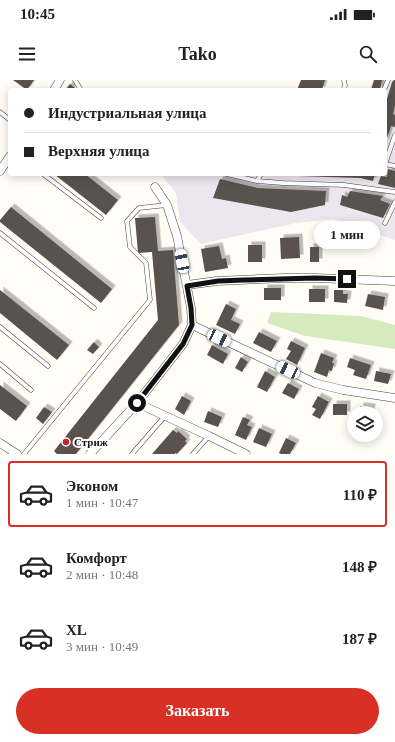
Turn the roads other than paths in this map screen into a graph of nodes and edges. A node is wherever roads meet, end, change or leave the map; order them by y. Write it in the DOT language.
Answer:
graph roads {
  1 [pos="0,112"];
  2 [pos="8,118"];
  3 [pos="395,134"];
  4 [pos="387,158"];
  5 [pos="8,159"];
  6 [pos="0,171"];
  7 [pos="46,176"];
  8 [pos="236,176"];
  9 [pos="260,176"];
  10 [pos="257,181"];
  11 [pos="155,187"];
  12 [pos="395,192"];
  13 [pos="395,202"];
  14 [pos="167,205"];
  15 [pos="101,218"];
  16 [pos="385,223"];
  17 [pos="0,233"];
  18 [pos="395,281"];
  19 [pos="187,286"];
  20 [pos="94,308"];
  21 [pos="192,325"];
  22 [pos="0,327"];
  23 [pos="0,364"];
  24 [pos="48,366"];
  25 [pos="32,390"];
  26 [pos="395,398"];
  27 [pos="137,403"];
  28 [pos="165,416"];
  29 [pos="209,436"];
  30 [pos="0,443"];
  31 [pos="17,454"];
  32 [pos="24,454"];
  33 [pos="90,454"];
  34 [pos="132,454"];
  35 [pos="193,454"];
  36 [pos="246,454"];
  1 -- 2 [label="lane"];
  3 -- 4 [label="lane"];
  5 -- 6 [label="street"];
  7 -- 15 [label="lane"];
  8 -- 10 [label="lane"];
  9 -- 10 [label="lane"];
  10 -- 12 [label="lane"];
  11 -- 14 [label="street"];
  13 -- 16 [label="lane"];
  14 -- 19 [label="street"];
  14 -- 32 [label="lane"];
  17 -- 20 [label="lane"];
  18 -- 19 [label="street"];
  19 -- 21 [label="street"];
  21 -- 26 [label="street"];
  21 -- 27 [label="street"];
  22 -- 24 [label="lane"];
  23 -- 25 [label="lane"];
  27 -- 28 [label="street"];
  27 -- 33 [label="street"];
  28 -- 29 [label="street"];
  28 -- 34 [label="lane"];
  29 -- 35 [label="lane"];
  29 -- 36 [label="street"];
  30 -- 31 [label="street"];
}
